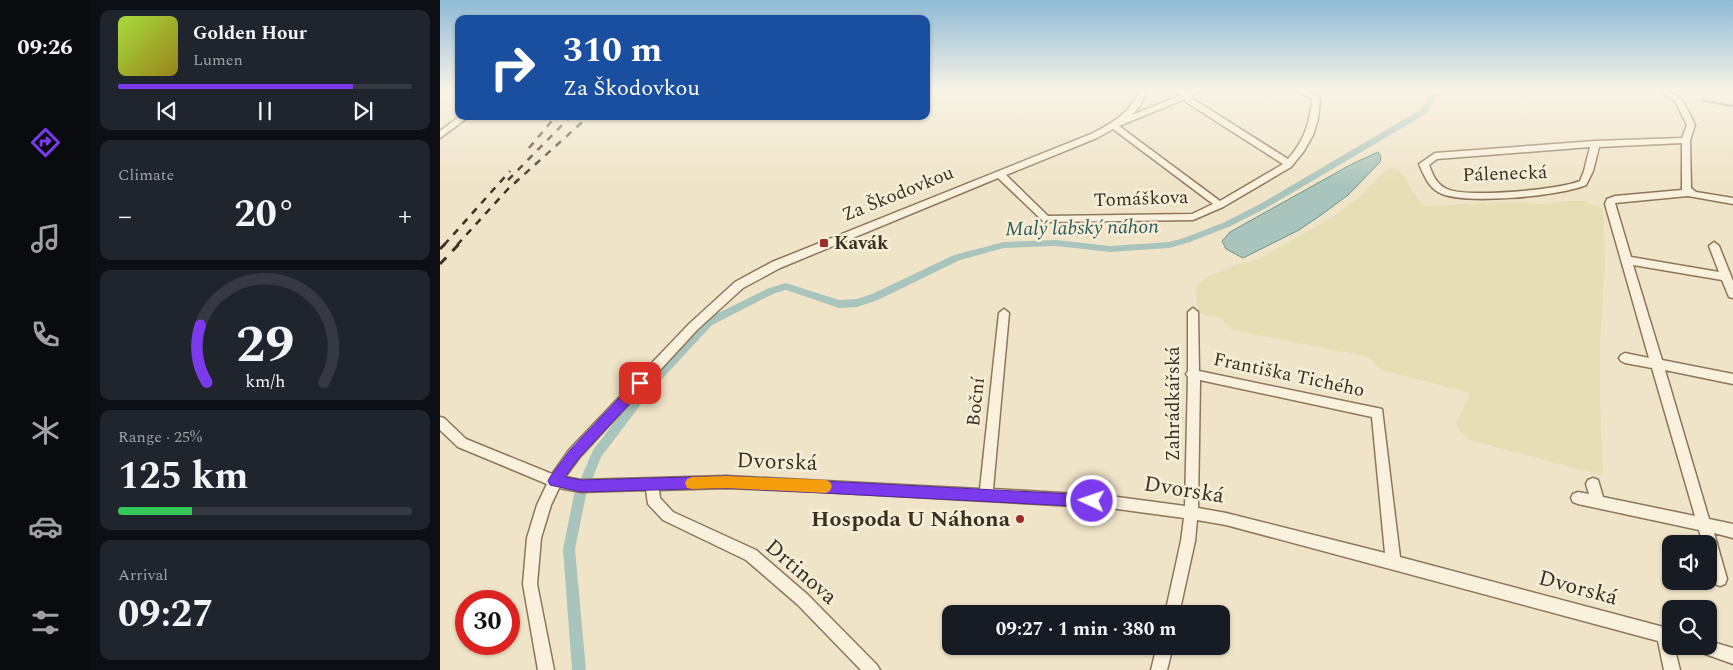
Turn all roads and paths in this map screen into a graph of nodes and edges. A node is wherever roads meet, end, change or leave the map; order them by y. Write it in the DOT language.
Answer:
graph roads {
  1 [pos="458,122"];
  2 [pos="1124,122"];
  3 [pos="1223,122"];
  4 [pos="1314,122"];
  5 [pos="1689,122"];
  6 [pos="1117,124"];
  7 [pos="440,136"];
  8 [pos="1686,140"];
  9 [pos="1595,144"];
  10 [pos="1288,165"];
  11 [pos="1000,175"];
  12 [pos="1689,193"];
  13 [pos="1733,201"];
  14 [pos="1220,205"];
  15 [pos="1714,246"];
  16 [pos="1627,260"];
  17 [pos="1726,277"];
  18 [pos="1733,294"];
  19 [pos="1193,312"];
  20 [pos="1004,313"];
  21 [pos="1625,358"];
  22 [pos="1657,364"];
  23 [pos="1192,374"];
  24 [pos="1733,379"];
  25 [pos="440,422"];
  26 [pos="555,481"];
  27 [pos="652,484"];
  28 [pos="1593,484"];
  29 [pos="986,496"];
  30 [pos="1578,498"];
  31 [pos="1597,502"];
  32 [pos="1191,512"];
  33 [pos="1704,525"];
  34 [pos="1733,531"];
  35 [pos="1393,562"];
  36 [pos="1720,579"];
  37 [pos="1174,605"];
  38 [pos="1662,634"];
  39 [pos="1717,651"];
  40 [pos="1163,655"];
  41 [pos="1670,655"];
  42 [pos="1733,656"];
  43 [pos="546,670"];
  44 [pos="872,670"];
  45 [pos="1159,670"];
  46 [pos="1672,670"];
  1 -- 7 [label="street"];
  2 -- 6 [label="street"];
  3 -- 10 [label="street"];
  4 -- 10 [label="street, Tomáškova"];
  5 -- 8 [label="street"];
  6 -- 11 [label="street, Za Škodovkou"];
  6 -- 14 [label="street"];
  8 -- 9 [label="street, Pálenecká"];
  8 -- 12 [label="street"];
  9 -- 9 [label="street, Pálenecká"];
  10 -- 14 [label="street, Tomáškova"];
  11 -- 14 [label="street, Tomáškova"];
  11 -- 26 [label="street, Za Škodovkou"];
  12 -- 13 [label="street"];
  12 -- 16 [label="street"];
  15 -- 17 [label="street"];
  16 -- 17 [label="street"];
  16 -- 22 [label="street"];
  17 -- 18 [label="street"];
  19 -- 23 [label="street, Zahrádkářská"];
  20 -- 29 [label="street, Boční"];
  21 -- 22 [label="street"];
  22 -- 24 [label="street"];
  22 -- 33 [label="street"];
  23 -- 32 [label="street, Zahrádkářská"];
  23 -- 35 [label="street, Františka Tichého"];
  25 -- 26 [label="street"];
  26 -- 27 [label="street, Dvorská"];
  26 -- 43 [label="street, Za Škodovkou"];
  27 -- 29 [label="street, Dvorská"];
  27 -- 44 [label="street, Drtinova"];
  28 -- 31 [label="street"];
  29 -- 32 [label="street, Dvorská"];
  30 -- 31 [label="street"];
  31 -- 33 [label="street"];
  32 -- 35 [label="street, Dvorská"];
  32 -- 37 [label="street, Zahrádkářská"];
  33 -- 34 [label="street"];
  33 -- 36 [label="street"];
  35 -- 38 [label="street, Dvorská"];
  39 -- 42 [label="street"];
  40 -- 45 [label="street"];
  41 -- 46 [label="street"];
}
